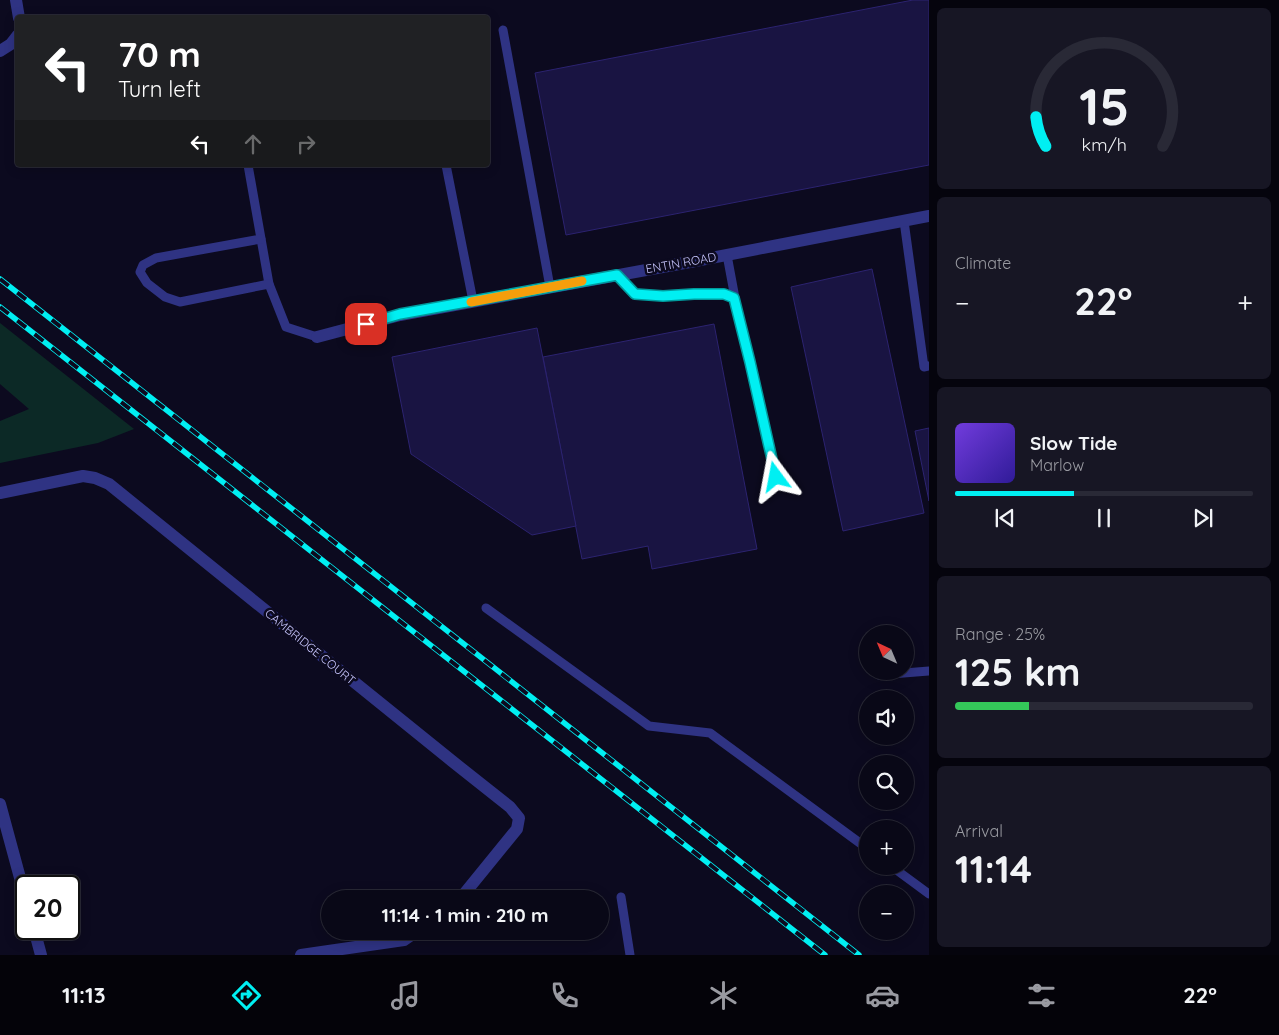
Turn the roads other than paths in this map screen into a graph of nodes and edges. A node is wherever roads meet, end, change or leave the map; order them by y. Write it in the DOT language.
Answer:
graph roads {
  1 [pos="16,0"];
  2 [pos="18,15"];
  3 [pos="503,30"];
  4 [pos="15,39"];
  5 [pos="0,51"];
  6 [pos="248,167"];
  7 [pos="446,167"];
  8 [pos="929,216"];
  9 [pos="904,221"];
  10 [pos="261,239"];
  11 [pos="727,255"];
  12 [pos="617,275"];
  13 [pos="269,284"];
  14 [pos="550,287"];
  15 [pos="734,298"];
  16 [pos="473,301"];
  17 [pos="317,337"];
  18 [pos="929,366"];
  19 [pos="776,477"];
  20 [pos="0,493"];
  21 [pos="486,608"];
  22 [pos="929,672"];
  23 [pos="914,673"];
  24 [pos="0,804"];
  25 [pos="859,842"];
  26 [pos="19,875"];
  27 [pos="903,875"];
  28 [pos="467,890"];
  29 [pos="929,894"];
  30 [pos="621,897"];
  31 [pos="37,940"];
  32 [pos="404,940"];
  33 [pos="41,955"];
  34 [pos="301,955"];
  35 [pos="630,955"];
  1 -- 2 [label="street"];
  3 -- 14 [label="lane"];
  4 -- 5 [label="street"];
  6 -- 10 [label="lane"];
  7 -- 16 [label="lane"];
  8 -- 9 [label="street, ENTIN ROAD"];
  9 -- 11 [label="street, ENTIN ROAD"];
  9 -- 18 [label="lane"];
  10 -- 13 [label="lane"];
  10 -- 13 [label="lane"];
  11 -- 12 [label="street, ENTIN ROAD"];
  11 -- 15 [label="lane"];
  12 -- 14 [label="street, ENTIN ROAD"];
  12 -- 15 [label="lane"];
  13 -- 17 [label="lane"];
  14 -- 16 [label="street, ENTIN ROAD"];
  15 -- 19 [label="lane"];
  16 -- 17 [label="street, ENTIN ROAD"];
  20 -- 28 [label="street, CAMBRIDGE COURT"];
  21 -- 25 [label="lane"];
  22 -- 23 [label="lane"];
  24 -- 26 [label="street"];
  27 -- 29 [label="lane"];
  30 -- 35 [label="lane"];
  31 -- 33 [label="street"];
  32 -- 34 [label="street"];
}
